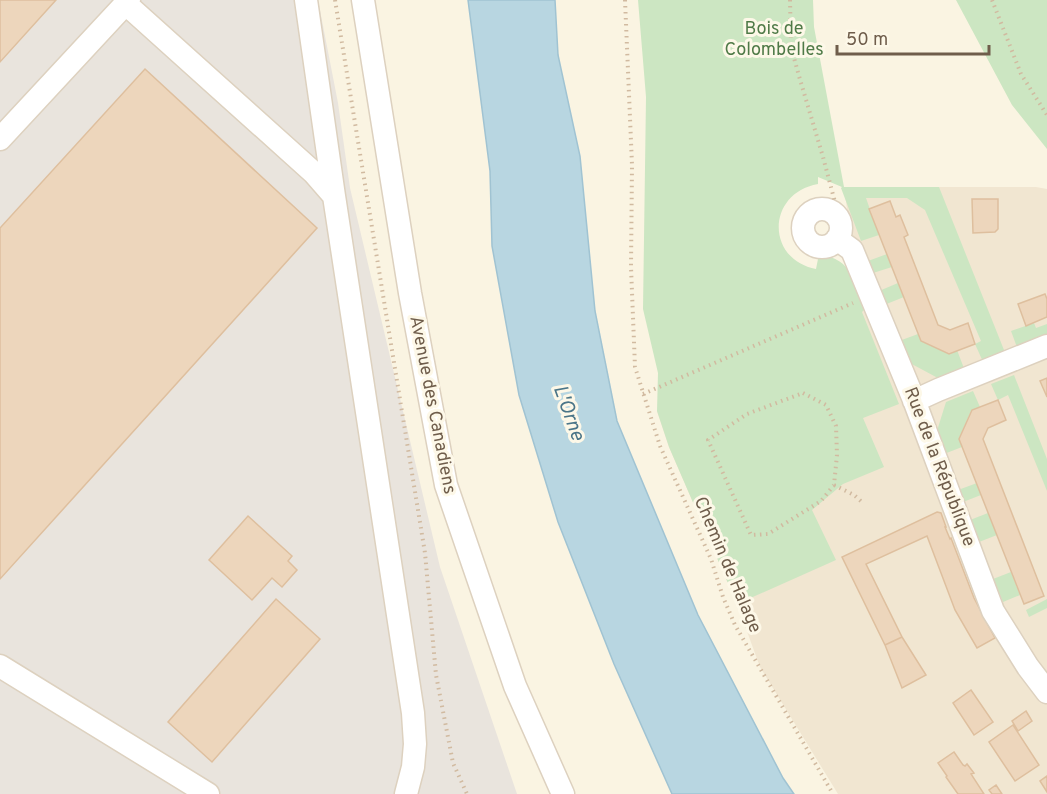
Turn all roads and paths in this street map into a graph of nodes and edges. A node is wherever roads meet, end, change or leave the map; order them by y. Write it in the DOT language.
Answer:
graph roads {
  1 [pos="306,0"];
  2 [pos="335,0"];
  3 [pos="363,0"];
  4 [pos="625,0"];
  5 [pos="790,0"];
  6 [pos="993,0"];
  7 [pos="127,2"];
  8 [pos="1047,115"];
  9 [pos="0,139"];
  10 [pos="334,196"];
  11 [pos="838,230"];
  12 [pos="871,296"];
  13 [pos="1047,346"];
  14 [pos="643,394"];
  15 [pos="914,401"];
  16 [pos="834,486"];
  17 [pos="864,504"];
  18 [pos="0,666"];
  19 [pos="1047,692"];
  20 [pos="196,792"];
  21 [pos="406,794"];
  22 [pos="467,794"];
  23 [pos="562,794"];
  24 [pos="833,794"];
  1 -- 10 [label="street"];
  2 -- 22 [label="path"];
  3 -- 23 [label="street, Avenue des Canadiens"];
  4 -- 14 [label="path, Chemin de Halage"];
  5 -- 11 [label="path"];
  6 -- 8 [label="path"];
  7 -- 9 [label="street"];
  7 -- 10 [label="street"];
  10 -- 21 [label="street"];
  11 -- 12 [label="street, Rue de la République"];
  12 -- 14 [label="path"];
  12 -- 15 [label="street, Rue de la République"];
  13 -- 15 [label="street"];
  14 -- 24 [label="path, Chemin de Halage"];
  15 -- 19 [label="street, Rue de la République"];
  16 -- 16 [label="path"];
  16 -- 17 [label="path"];
  18 -- 20 [label="street"];
}
